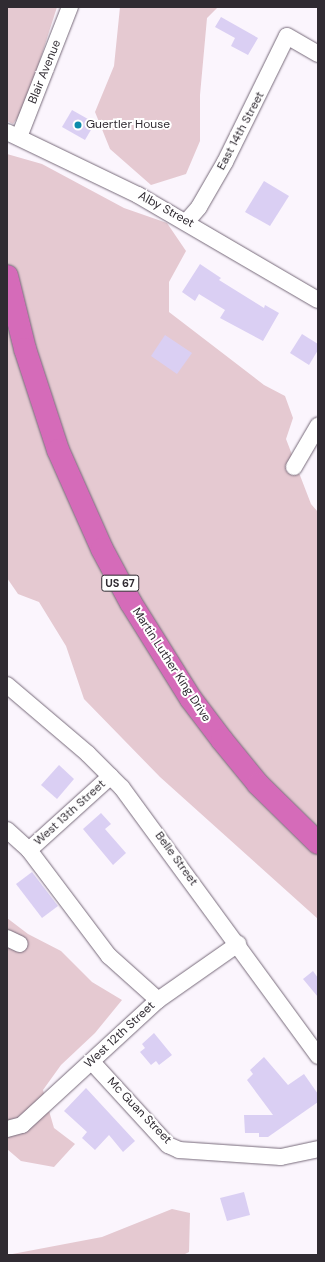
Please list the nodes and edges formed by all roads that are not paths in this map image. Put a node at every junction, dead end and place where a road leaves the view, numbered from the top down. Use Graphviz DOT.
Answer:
graph roads {
  1 [pos="70,7"];
  2 [pos="318,54"];
  3 [pos="13,134"];
  4 [pos="187,221"];
  5 [pos="7,276"];
  6 [pos="318,300"];
  7 [pos="318,426"];
  8 [pos="294,467"];
  9 [pos="7,685"];
  10 [pos="111,776"];
  11 [pos="7,830"];
  12 [pos="318,844"];
  13 [pos="29,850"];
  14 [pos="238,944"];
  15 [pos="158,1000"];
  16 [pos="318,1056"];
  17 [pos="92,1062"];
  18 [pos="7,1129"];
  19 [pos="318,1149"];
  1 -- 3 [label="street, Blair Avenue"];
  2 -- 4 [label="street, East 14th Street"];
  3 -- 4 [label="street, Alby Street"];
  4 -- 6 [label="street, Alby Street"];
  5 -- 12 [label="highway, Martin Luther King Drive / US 67"];
  7 -- 8 [label="street"];
  9 -- 10 [label="street, Belle Street"];
  10 -- 13 [label="street, West 13th Street"];
  10 -- 14 [label="street, Belle Street"];
  11 -- 13 [label="street"];
  13 -- 15 [label="street"];
  14 -- 15 [label="street, West 12th Street"];
  14 -- 16 [label="street, Belle Street"];
  15 -- 17 [label="street, West 12th Street"];
  17 -- 18 [label="street, West 12th Street"];
  17 -- 19 [label="street, Mc Guan Street"];
}
